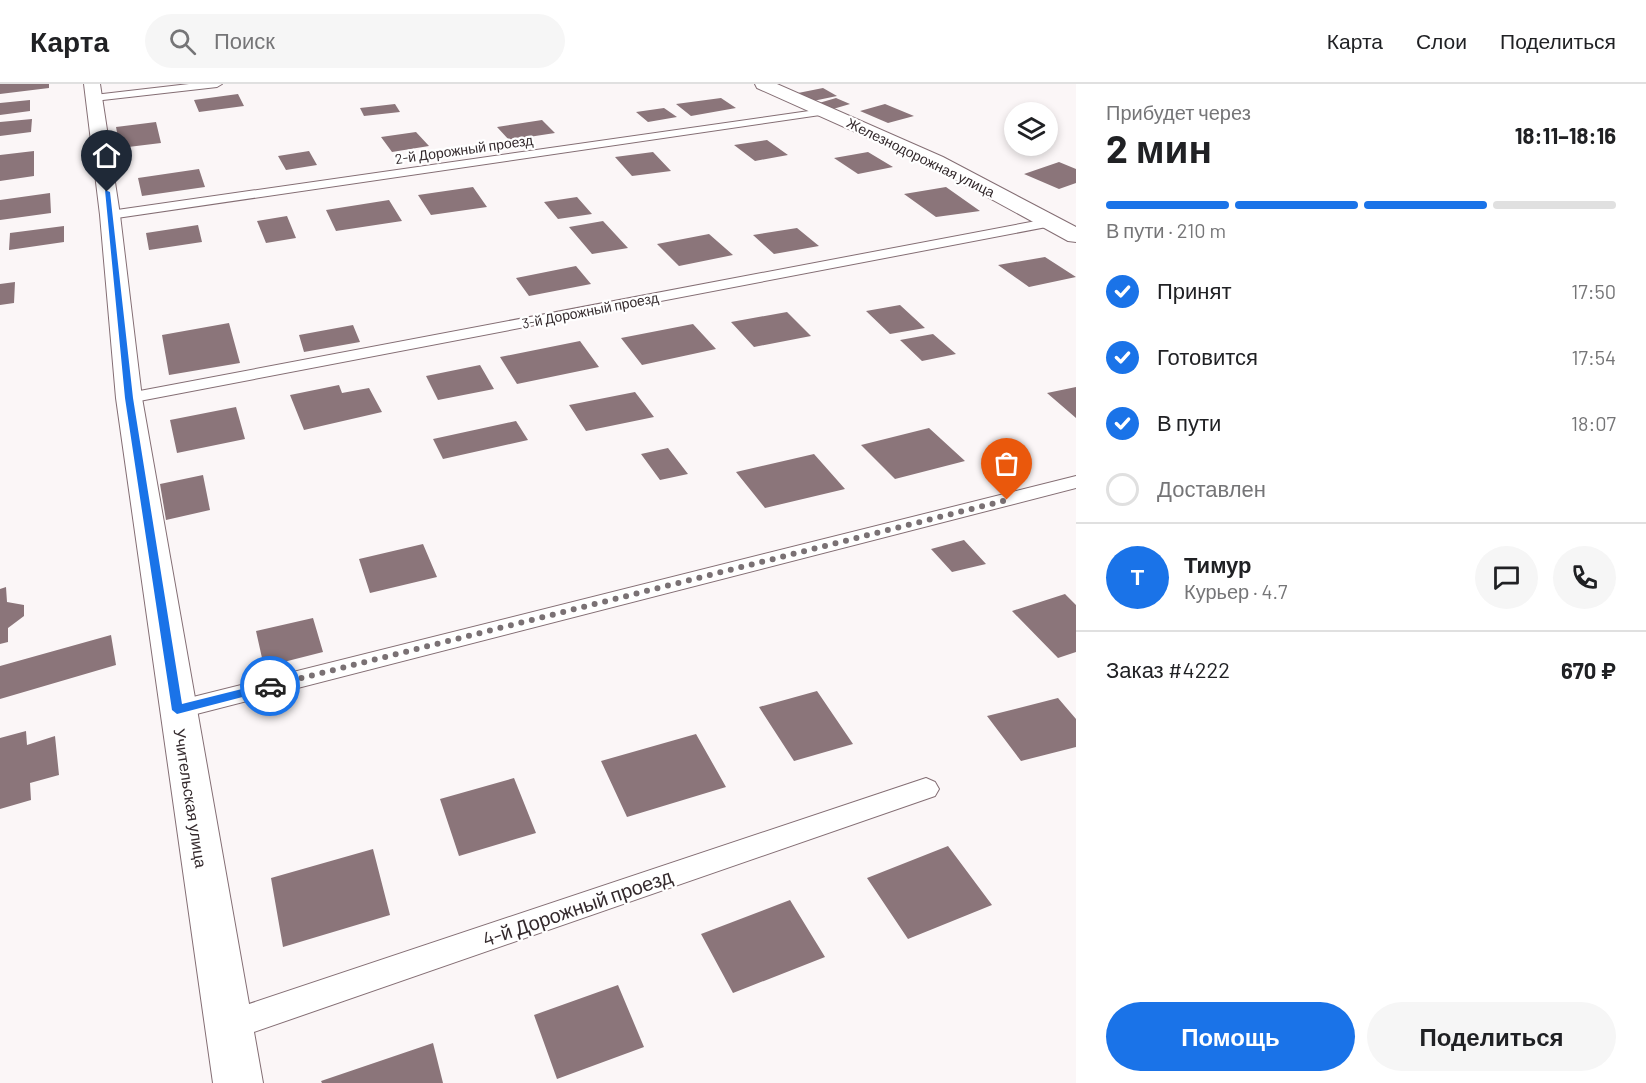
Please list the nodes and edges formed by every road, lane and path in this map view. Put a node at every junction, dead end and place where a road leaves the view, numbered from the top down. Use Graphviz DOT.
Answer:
graph roads {
  1 [pos="217,84"];
  2 [pos="763,84"];
  3 [pos="93,91"];
  4 [pos="823,112"];
  5 [pos="110,215"];
  6 [pos="1052,222"];
  7 [pos="1076,236"];
  8 [pos="129,398"];
  9 [pos="1076,482"];
  10 [pos="177,710"];
  11 [pos="926,789"];
  12 [pos="228,1026"];
  13 [pos="238,1083"];
  1 -- 3 [label="lane"];
  2 -- 4 [label="street, Железнодорожная улица"];
  3 -- 5 [label="street, Учительская улица"];
  4 -- 5 [label="lane, 2-й Дорожный проезд"];
  4 -- 6 [label="street, Железнодорожная улица"];
  5 -- 8 [label="street, Учительская улица"];
  6 -- 7 [label="street, Железнодорожная улица"];
  6 -- 8 [label="lane, 3-й Дорожный проезд"];
  8 -- 10 [label="street, Учительская улица"];
  9 -- 10 [label="lane"];
  10 -- 12 [label="street, Учительская улица"];
  11 -- 12 [label="lane, 4-й Дорожный проезд"];
  12 -- 13 [label="street, Учительская улица"];
}
